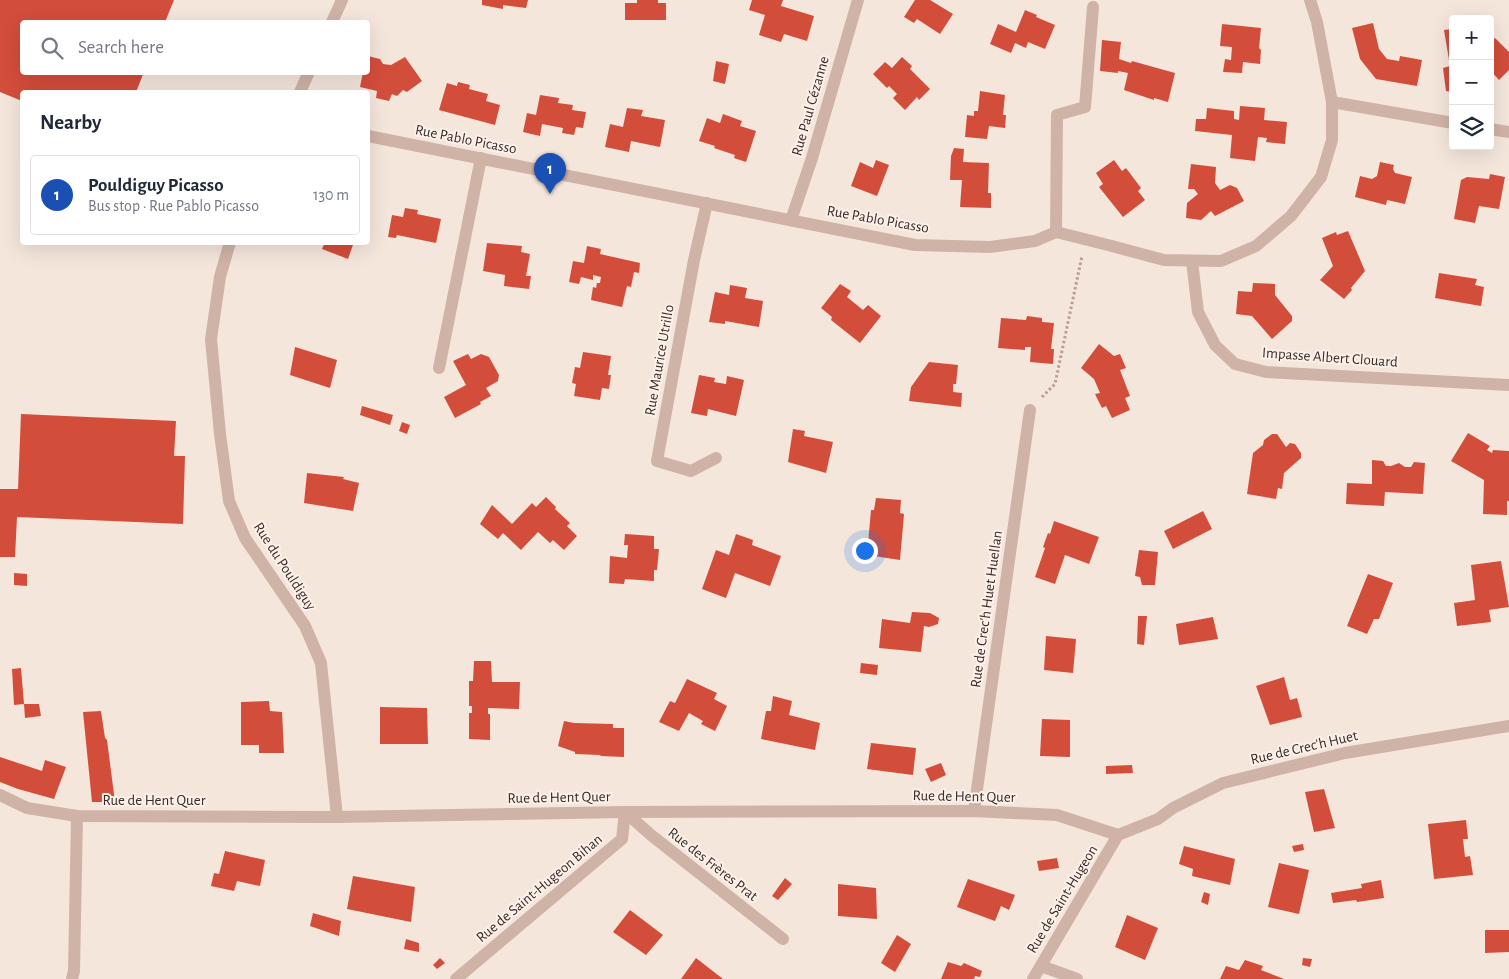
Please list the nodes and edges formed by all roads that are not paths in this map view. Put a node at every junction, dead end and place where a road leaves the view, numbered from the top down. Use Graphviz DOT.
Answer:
graph roads {
  1 [pos="342,0"];
  2 [pos="858,0"];
  3 [pos="1310,0"];
  4 [pos="1093,7"];
  5 [pos="333,20"];
  6 [pos="308,75"];
  7 [pos="301,90"];
  8 [pos="1332,102"];
  9 [pos="1449,122"];
  10 [pos="1494,130"];
  11 [pos="1509,132"];
  12 [pos="370,136"];
  13 [pos="481,158"];
  14 [pos="706,203"];
  15 [pos="792,220"];
  16 [pos="1056,232"];
  17 [pos="229,245"];
  18 [pos="1192,261"];
  19 [pos="439,368"];
  20 [pos="1509,384"];
  21 [pos="1030,410"];
  22 [pos="716,458"];
  23 [pos="1509,726"];
  24 [pos="0,795"];
  25 [pos="974,811"];
  26 [pos="625,812"];
  27 [pos="77,816"];
  28 [pos="337,817"];
  29 [pos="1118,836"];
  30 [pos="783,939"];
  31 [pos="1042,966"];
  32 [pos="72,979"];
  33 [pos="456,979"];
  34 [pos="1033,979"];
  35 [pos="1077,979"];
  1 -- 5 [label="street"];
  2 -- 15 [label="street, Rue Paul Cézanne"];
  3 -- 8 [label="street"];
  4 -- 16 [label="street"];
  6 -- 7 [label="street"];
  8 -- 9 [label="street"];
  8 -- 18 [label="street"];
  10 -- 11 [label="street"];
  12 -- 13 [label="street, Rue Pablo Picasso"];
  13 -- 14 [label="street, Rue Pablo Picasso"];
  13 -- 19 [label="street"];
  14 -- 15 [label="street, Rue Pablo Picasso"];
  14 -- 22 [label="street, Rue Maurice Utrillo"];
  15 -- 16 [label="street, Rue Pablo Picasso"];
  16 -- 18 [label="street"];
  17 -- 28 [label="street, Rue du Pouldiguy"];
  18 -- 20 [label="street, Impasse Albert Clouard"];
  21 -- 25 [label="street, Rue de Crec'h Huet Huellan"];
  23 -- 29 [label="street, Rue de Crec'h Huet"];
  24 -- 27 [label="street, Rue de Hent Quer"];
  25 -- 26 [label="street, Rue de Hent Quer"];
  25 -- 29 [label="street, Rue de Hent Quer"];
  26 -- 28 [label="street, Rue de Hent Quer"];
  26 -- 30 [label="street, Rue des Frères Prat"];
  26 -- 33 [label="street, Rue de Saint-Hugeon Bihan"];
  27 -- 28 [label="street, Rue de Hent Quer"];
  27 -- 32 [label="street"];
  29 -- 31 [label="street, Rue de Saint-Hugeon"];
  31 -- 34 [label="street, Rue de Saint-Hugeon"];
  31 -- 35 [label="street"];
}
